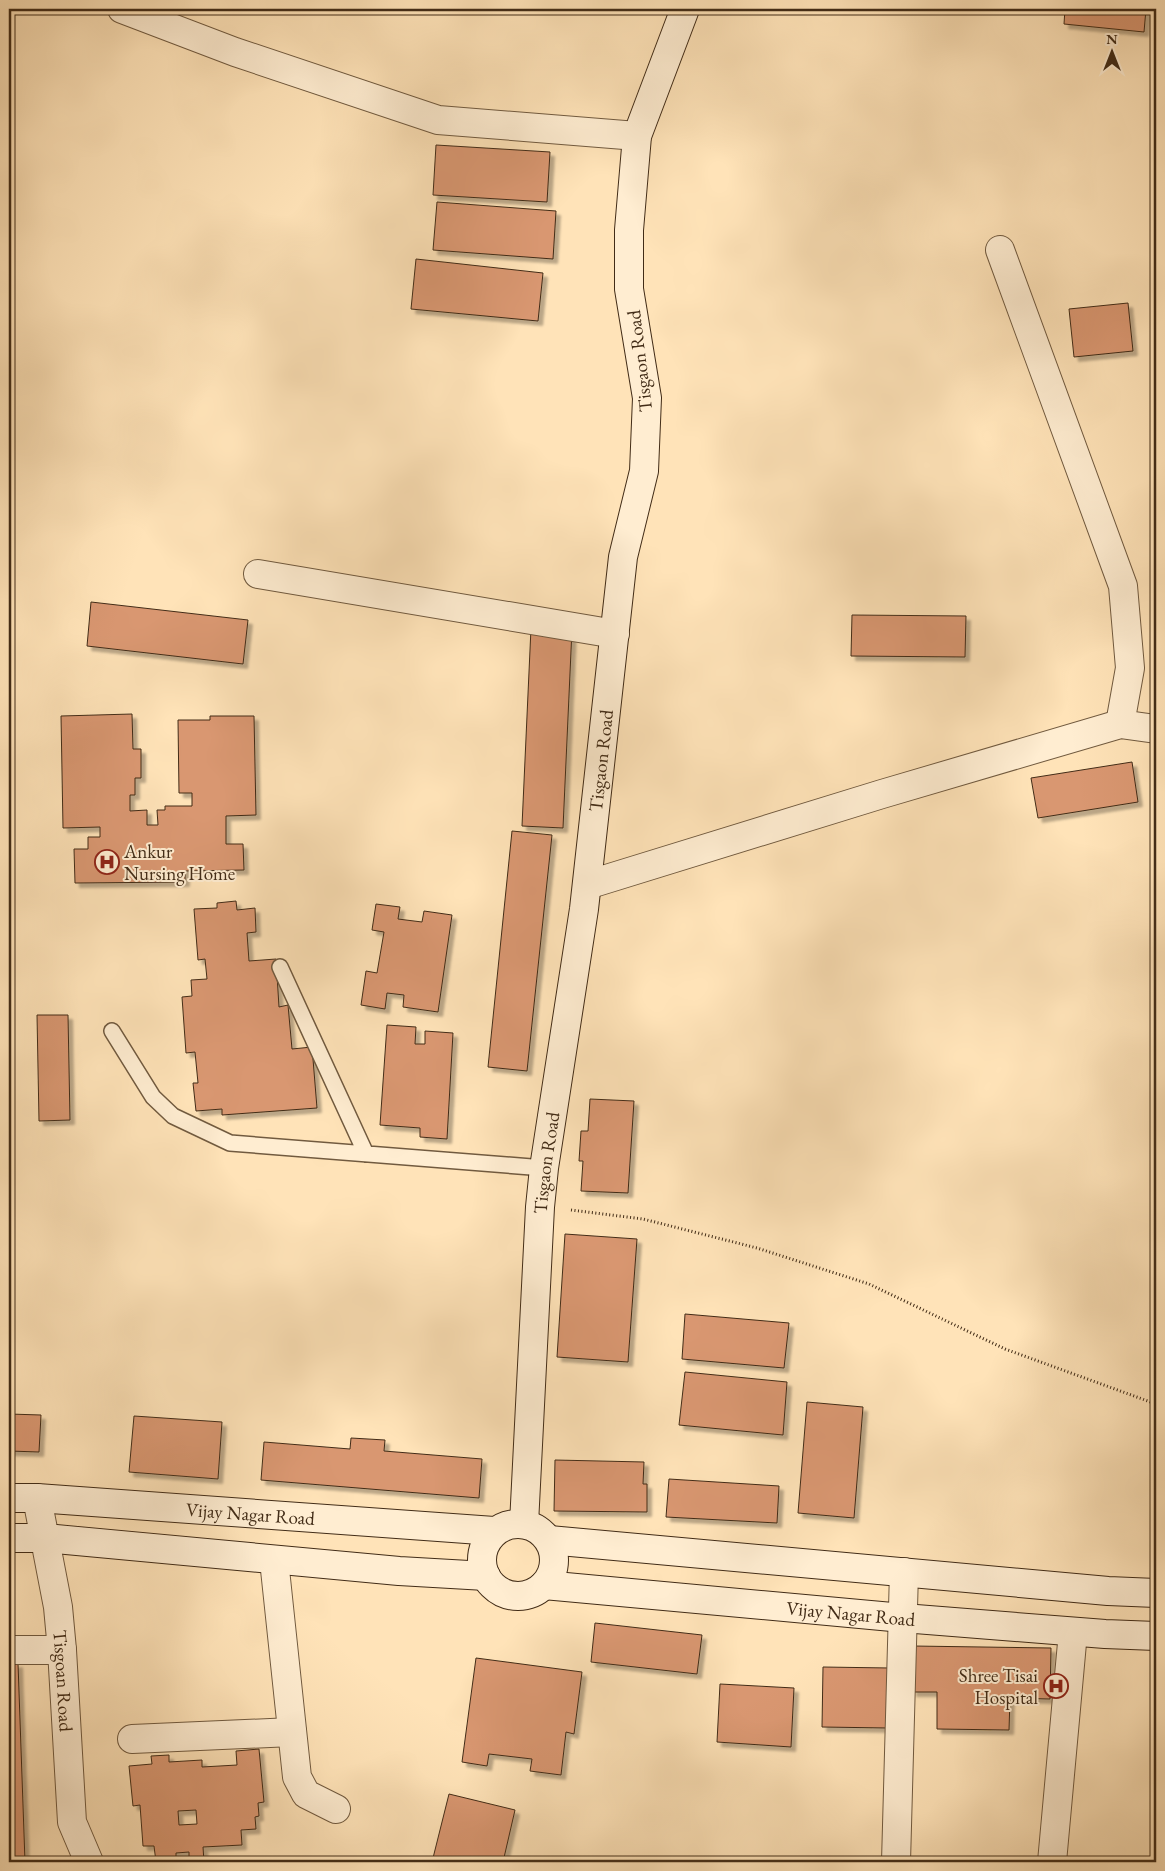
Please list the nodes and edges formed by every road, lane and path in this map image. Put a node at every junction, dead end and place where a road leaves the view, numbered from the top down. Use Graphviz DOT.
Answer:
graph roads {
  1 [pos="122,9"];
  2 [pos="685,9"];
  3 [pos="637,136"];
  4 [pos="1000,250"];
  5 [pos="258,574"];
  6 [pos="615,634"];
  7 [pos="1120,724"];
  8 [pos="1156,729"];
  9 [pos="587,885"];
  10 [pos="280,966"];
  11 [pos="112,1030"];
  12 [pos="366,1154"];
  13 [pos="544,1168"];
  14 [pos="540,1207"];
  15 [pos="1156,1404"];
  16 [pos="9,1498"];
  17 [pos="37,1498"];
  18 [pos="524,1524"];
  19 [pos="494,1531"];
  20 [pos="9,1538"];
  21 [pos="45,1538"];
  22 [pos="549,1540"];
  23 [pos="274,1560"];
  24 [pos="904,1572"];
  25 [pos="486,1576"];
  26 [pos="544,1585"];
  27 [pos="1108,1591"];
  28 [pos="1156,1593"];
  29 [pos="903,1618"];
  30 [pos="1073,1632"];
  31 [pos="1105,1634"];
  32 [pos="1156,1636"];
  33 [pos="9,1650"];
  34 [pos="62,1650"];
  35 [pos="292,1732"];
  36 [pos="132,1739"];
  37 [pos="336,1809"];
  38 [pos="89,1862"];
  39 [pos="896,1862"];
  40 [pos="1052,1862"];
  1 -- 3 [label="street"];
  2 -- 3 [label="street, Tisgaon Road"];
  3 -- 6 [label="street, Tisgaon Road"];
  4 -- 7 [label="street"];
  5 -- 6 [label="street"];
  6 -- 9 [label="street, Tisgaon Road"];
  7 -- 8 [label="street"];
  7 -- 9 [label="street"];
  9 -- 13 [label="street, Tisgaon Road"];
  10 -- 12 [label="lane"];
  11 -- 12 [label="lane"];
  12 -- 13 [label="lane"];
  13 -- 14 [label="street, Tisgaon Road"];
  14 -- 15 [label="path"];
  14 -- 18 [label="street, Tisgaon Road"];
  16 -- 17 [label="street, Vijay Nagar Road"];
  17 -- 19 [label="street, Vijay Nagar Road"];
  17 -- 21 [label="street, Tisgoan Road"];
  18 -- 19 [label="street"];
  18 -- 22 [label="street"];
  19 -- 25 [label="street"];
  20 -- 21 [label="street"];
  21 -- 23 [label="street"];
  21 -- 34 [label="street, Tisgoan Road"];
  22 -- 24 [label="street"];
  22 -- 26 [label="street"];
  23 -- 25 [label="street"];
  23 -- 35 [label="street"];
  24 -- 27 [label="street"];
  24 -- 29 [label="street"];
  25 -- 26 [label="street"];
  26 -- 29 [label="street, Vijay Nagar Road"];
  27 -- 28 [label="street"];
  27 -- 31 [label="street"];
  29 -- 30 [label="street, Vijay Nagar Road"];
  29 -- 39 [label="street"];
  30 -- 31 [label="street, Vijay Nagar Road"];
  30 -- 40 [label="street"];
  31 -- 32 [label="street, Vijay Nagar Road"];
  33 -- 34 [label="street"];
  34 -- 38 [label="street, Tisgoan Road"];
  35 -- 36 [label="street"];
  35 -- 37 [label="street"];
}
